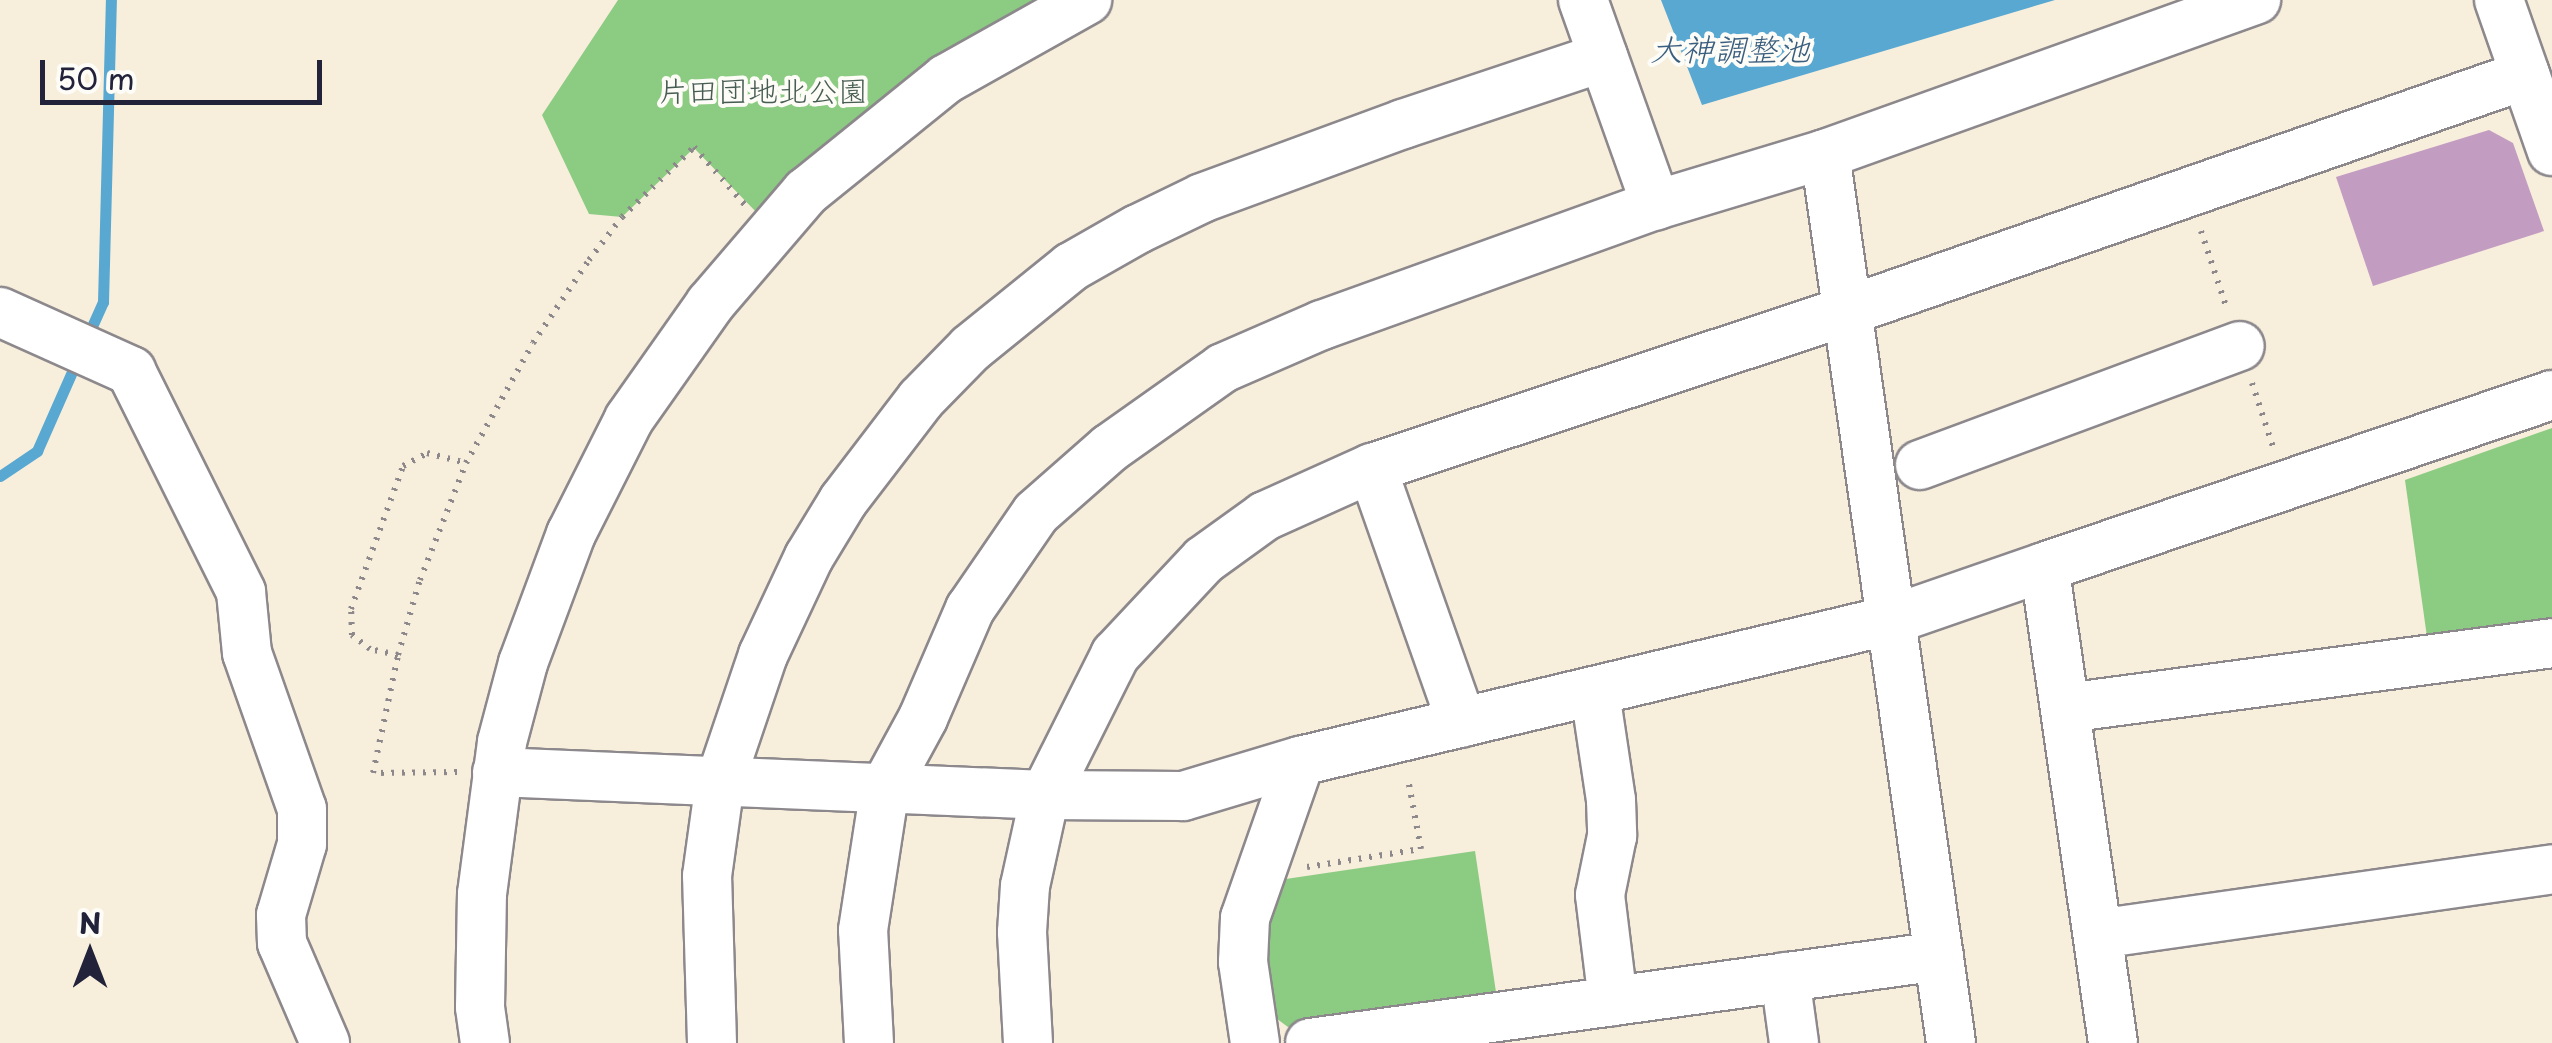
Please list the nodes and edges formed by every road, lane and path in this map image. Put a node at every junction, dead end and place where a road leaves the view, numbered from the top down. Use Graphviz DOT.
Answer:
graph roads {
  1 [pos="1087,0"];
  2 [pos="1583,0"];
  3 [pos="2256,0"];
  4 [pos="2499,0"];
  5 [pos="1602,58"];
  6 [pos="2525,75"];
  7 [pos="2552,151"];
  8 [pos="1825,154"];
  9 [pos="1656,205"];
  10 [pos="769,232"];
  11 [pos="1848,311"];
  12 [pos="0,312"];
  13 [pos="2240,346"];
  14 [pos="2552,394"];
  15 [pos="466,463"];
  16 [pos="1920,465"];
  17 [pos="1372,468"];
  18 [pos="2044,567"];
  19 [pos="1891,620"];
  20 [pos="2552,643"];
  21 [pos="398,655"];
  22 [pos="1595,694"];
  23 [pos="2066,708"];
  24 [pos="1462,724"];
  25 [pos="1400,738"];
  26 [pos="1300,762"];
  27 [pos="497,772"];
  28 [pos="720,782"];
  29 [pos="885,788"];
  30 [pos="1045,794"];
  31 [pos="2552,869"];
  32 [pos="1259,874"];
  33 [pos="2098,934"];
  34 [pos="1939,956"];
  35 [pos="1785,978"];
  36 [pos="1613,1001"];
  37 [pos="326,1043"];
  38 [pos="485,1043"];
  39 [pos="712,1043"];
  40 [pos="869,1043"];
  41 [pos="1028,1043"];
  42 [pos="1255,1043"];
  43 [pos="1310,1043"];
  44 [pos="1794,1043"];
  45 [pos="1952,1043"];
  46 [pos="2113,1043"];
  1 -- 10 [label="street"];
  2 -- 5 [label="street"];
  3 -- 8 [label="street"];
  4 -- 6 [label="street"];
  5 -- 9 [label="street"];
  5 -- 28 [label="street"];
  6 -- 7 [label="street"];
  6 -- 11 [label="street"];
  8 -- 9 [label="street"];
  8 -- 11 [label="street"];
  9 -- 29 [label="street"];
  10 -- 15 [label="path"];
  10 -- 27 [label="street"];
  11 -- 17 [label="street"];
  11 -- 19 [label="street"];
  12 -- 37 [label="street"];
  13 -- 16 [label="street"];
  14 -- 18 [label="street"];
  15 -- 21 [label="path"];
  15 -- 21 [label="path"];
  17 -- 24 [label="street"];
  17 -- 30 [label="street"];
  18 -- 19 [label="street"];
  18 -- 23 [label="street"];
  19 -- 22 [label="street"];
  19 -- 34 [label="street"];
  20 -- 23 [label="street"];
  21 -- 27 [label="path"];
  22 -- 24 [label="street"];
  22 -- 36 [label="street"];
  23 -- 33 [label="street"];
  24 -- 25 [label="street"];
  25 -- 26 [label="street"];
  25 -- 32 [label="path"];
  26 -- 30 [label="street"];
  26 -- 32 [label="street"];
  27 -- 28 [label="street"];
  27 -- 38 [label="street"];
  28 -- 29 [label="street"];
  28 -- 39 [label="street"];
  29 -- 30 [label="street"];
  29 -- 40 [label="street"];
  30 -- 41 [label="street"];
  31 -- 33 [label="street"];
  32 -- 42 [label="street"];
  33 -- 46 [label="street"];
  34 -- 35 [label="street"];
  34 -- 45 [label="street"];
  35 -- 36 [label="street"];
  35 -- 44 [label="street"];
  36 -- 43 [label="street"];
}
